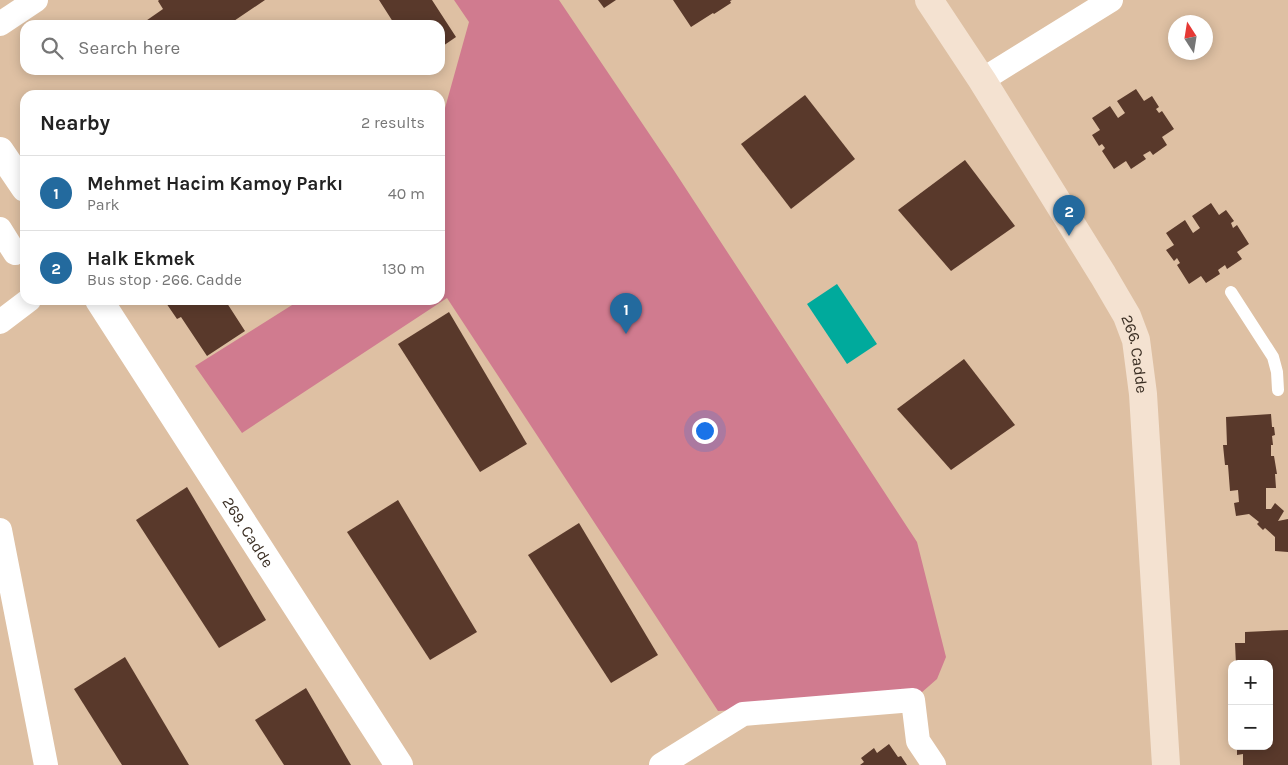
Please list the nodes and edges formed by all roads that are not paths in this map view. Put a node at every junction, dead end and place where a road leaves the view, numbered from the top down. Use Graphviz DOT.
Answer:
graph roads {
  1 [pos="36,0"];
  2 [pos="929,0"];
  3 [pos="1111,0"];
  4 [pos="0,24"];
  5 [pos="982,80"];
  6 [pos="0,151"];
  7 [pos="20,181"];
  8 [pos="0,230"];
  9 [pos="15,253"];
  10 [pos="1231,292"];
  11 [pos="22,305"];
  12 [pos="102,305"];
  13 [pos="0,322"];
  14 [pos="1278,390"];
  15 [pos="0,530"];
  16 [pos="6,590"];
  17 [pos="46,765"];
  18 [pos="399,765"];
  19 [pos="661,765"];
  20 [pos="934,765"];
  21 [pos="1166,765"];
  1 -- 4 [label="street"];
  2 -- 5 [label="main road, 266. Cadde"];
  3 -- 5 [label="street"];
  5 -- 21 [label="main road, 266. Cadde"];
  6 -- 7 [label="street"];
  8 -- 9 [label="street"];
  10 -- 14 [label="lane"];
  11 -- 13 [label="street"];
  12 -- 18 [label="street, 269. Cadde"];
  15 -- 16 [label="street"];
  16 -- 17 [label="street"];
  19 -- 20 [label="street"];
}
